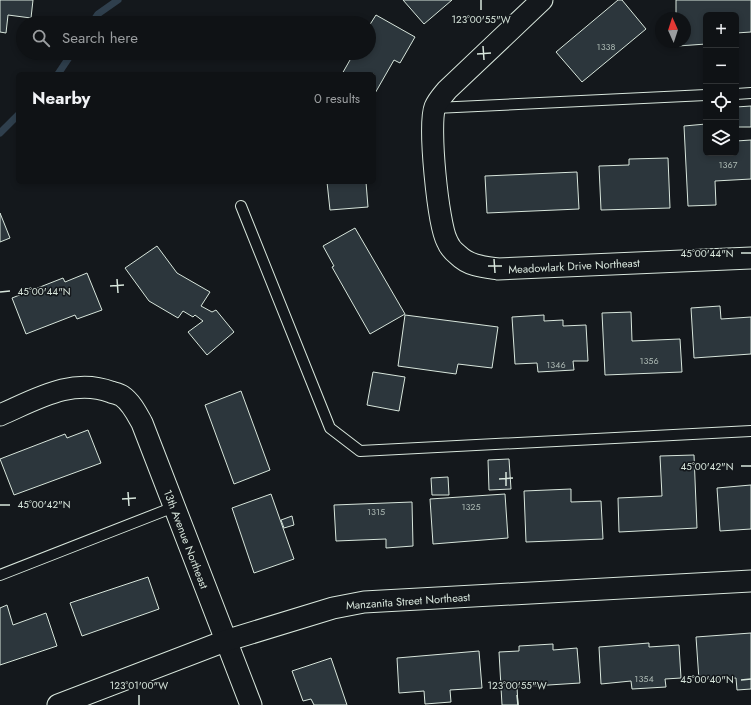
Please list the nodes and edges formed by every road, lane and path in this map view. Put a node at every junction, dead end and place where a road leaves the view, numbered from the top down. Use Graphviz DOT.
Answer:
graph roads {
  1 [pos="542,0"];
  2 [pos="751,93"];
  3 [pos="739,94"];
  4 [pos="703,95"];
  5 [pos="435,108"];
  6 [pos="241,206"];
  7 [pos="751,258"];
  8 [pos="0,415"];
  9 [pos="751,431"];
  10 [pos="174,507"];
  11 [pos="0,575"];
  12 [pos="751,581"];
  13 [pos="225,641"];
  14 [pos="58,705"];
  15 [pos="251,705"];
  1 -- 5 [label="street"];
  2 -- 3 [label="lane"];
  4 -- 5 [label="lane"];
  5 -- 7 [label="street, Meadowlark Drive Northeast"];
  6 -- 9 [label="lane"];
  8 -- 10 [label="street, 13th Avenue Northeast"];
  10 -- 11 [label="lane"];
  10 -- 13 [label="street, 13th Avenue Northeast"];
  12 -- 13 [label="street, Manzanita Street Northeast"];
  13 -- 14 [label="street, Manzanita Street Northeast"];
  13 -- 15 [label="street, 13th Avenue Northeast"];
}
